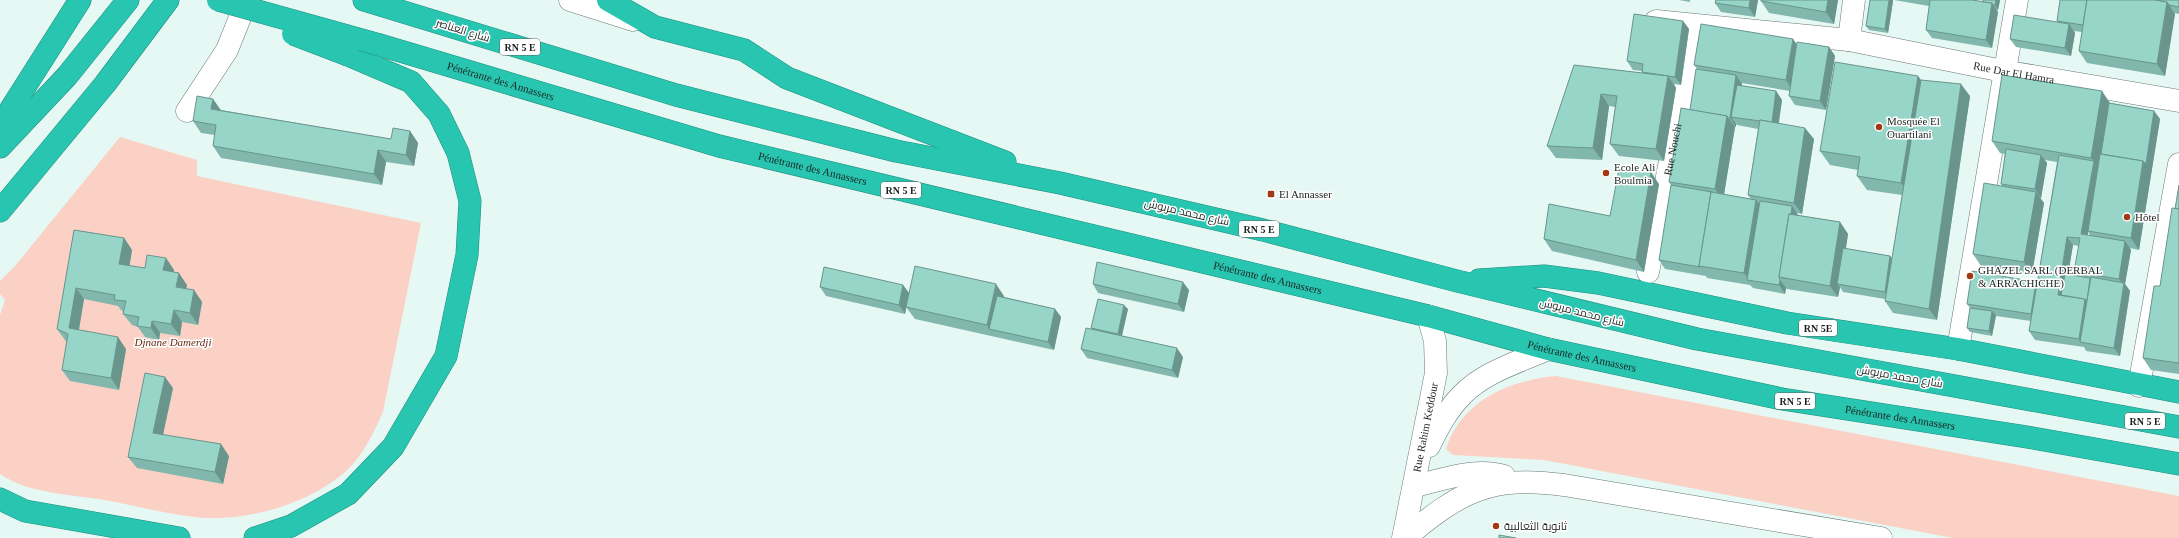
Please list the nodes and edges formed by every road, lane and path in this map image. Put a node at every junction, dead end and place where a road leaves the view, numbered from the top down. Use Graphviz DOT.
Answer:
graph roads {
  1 [pos="80,0"];
  2 [pos="85,0"];
  3 [pos="128,0"];
  4 [pos="168,0"];
  5 [pos="206,0"];
  6 [pos="218,0"];
  7 [pos="247,0"];
  8 [pos="364,0"];
  9 [pos="570,0"];
  10 [pos="608,0"];
  11 [pos="1854,0"];
  12 [pos="2017,0"];
  13 [pos="1639,19"];
  14 [pos="1698,26"];
  15 [pos="655,27"];
  16 [pos="1849,40"];
  17 [pos="46,54"];
  18 [pos="2003,71"];
  19 [pos="2179,101"];
  20 [pos="187,111"];
  21 [pos="0,126"];
  22 [pos="0,147"];
  23 [pos="2179,164"];
  24 [pos="1060,183"];
  25 [pos="0,210"];
  26 [pos="1648,272"];
  27 [pos="1457,281"];
  28 [pos="1428,316"];
  29 [pos="1548,349"];
  30 [pos="1958,349"];
  31 [pos="2139,386"];
  32 [pos="2179,392"];
  33 [pos="2179,427"];
  34 [pos="2173,463"];
  35 [pos="1416,476"];
  36 [pos="1516,481"];
  37 [pos="0,498"];
  38 [pos="179,538"];
  39 [pos="255,538"];
  40 [pos="1404,538"];
  41 [pos="1880,538"];
  1 -- 17 [label="highway"];
  2 -- 17 [label="highway"];
  3 -- 22 [label="highway"];
  4 -- 25 [label="highway"];
  5 -- 39 [label="highway, bridge"];
  6 -- 28 [label="highway, Pénétrante des Annassers / RN 5 E, bridge"];
  7 -- 20 [label="street"];
  8 -- 24 [label="highway, شارع العناصر / RN 5 E"];
  9 -- 15 [label="street"];
  10 -- 15 [label="highway"];
  11 -- 16 [label="street"];
  12 -- 18 [label="street"];
  13 -- 14 [label="street, Rue Dar El Hamra"];
  14 -- 16 [label="street, Rue Dar El Hamra"];
  14 -- 26 [label="street, Rue Nouchi"];
  15 -- 24 [label="highway"];
  16 -- 18 [label="street, Rue Dar El Hamra"];
  17 -- 21 [label="highway"];
  18 -- 19 [label="street, Rue Dar El Hamra"];
  18 -- 30 [label="street"];
  23 -- 31 [label="street"];
  24 -- 27 [label="highway, شارع محمد مربوش / RN 5 E"];
  27 -- 30 [label="highway, RN 5E"];
  27 -- 33 [label="highway, شارع محمد مربوش / RN 5 E"];
  28 -- 29 [label="highway, Pénétrante des Annassers / RN 5 E"];
  28 -- 35 [label="street, Rue Rahim Keddour"];
  29 -- 34 [label="highway, Pénétrante des Annassers / RN 5 E"];
  29 -- 35 [label="street"];
  30 -- 31 [label="highway, RN 5E"];
  31 -- 32 [label="highway, RN 5E"];
  35 -- 36 [label="street"];
  35 -- 40 [label="street, Rue Rahim Keddour"];
  36 -- 40 [label="street"];
  36 -- 41 [label="street"];
  37 -- 38 [label="highway"];
}
